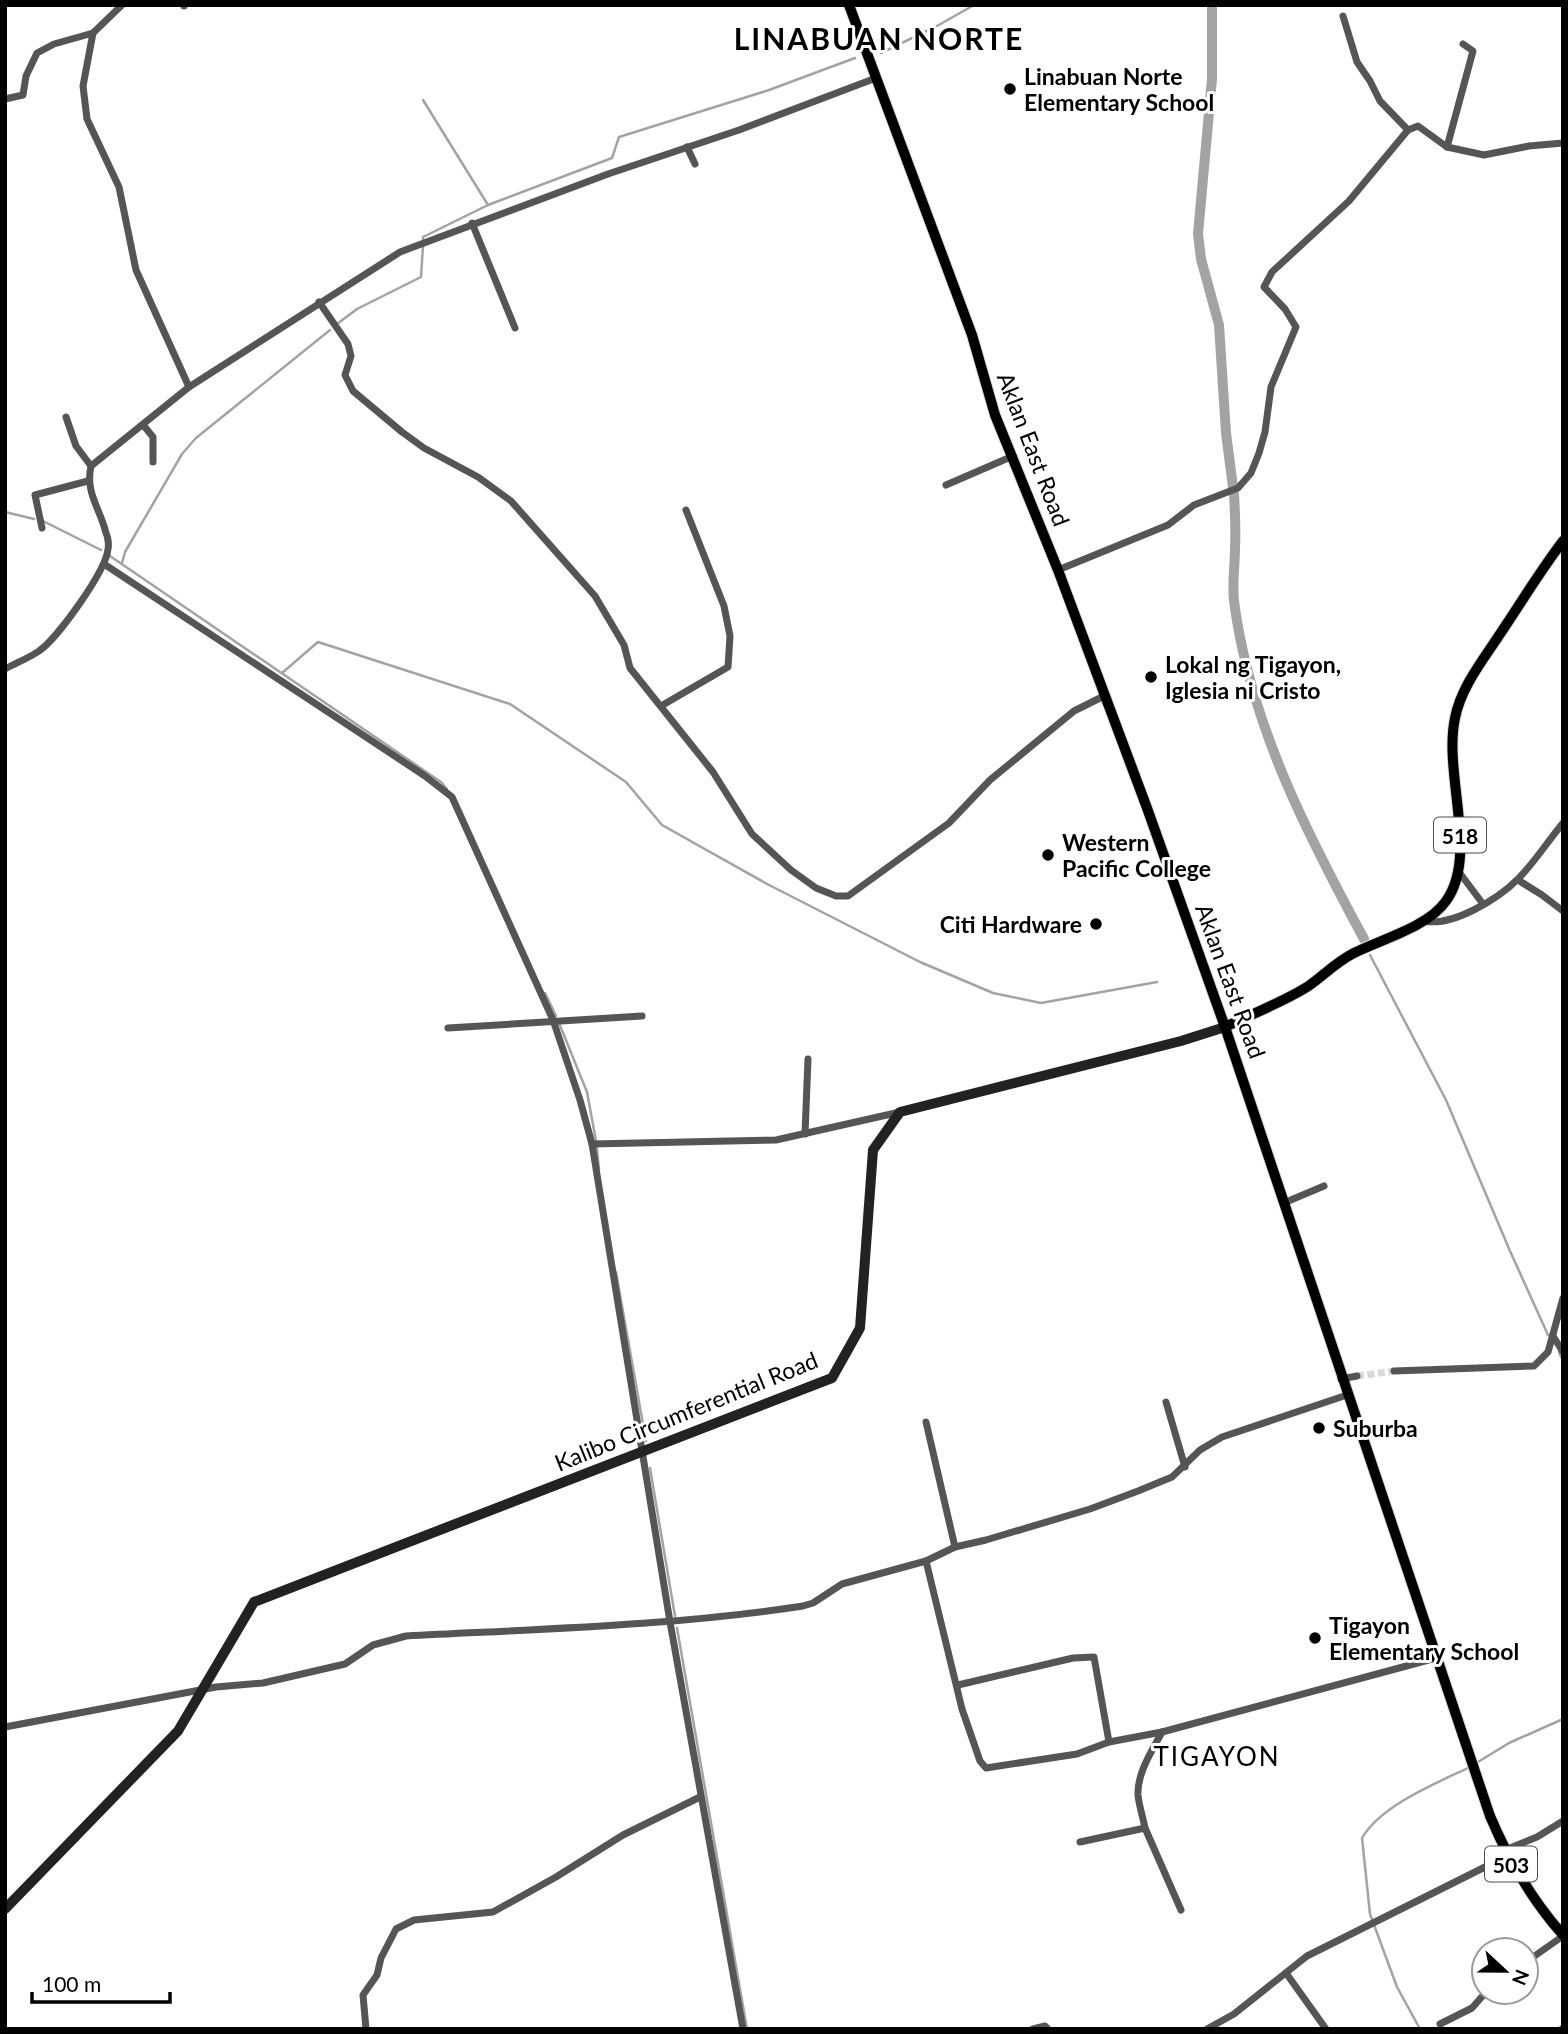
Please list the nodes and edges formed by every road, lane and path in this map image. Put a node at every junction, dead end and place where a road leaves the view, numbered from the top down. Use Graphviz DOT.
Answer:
graph roads {
  1 [pos="122,5"];
  2 [pos="849,5"];
  3 [pos="1343,16"];
  4 [pos="93,33"];
  5 [pos="1463,44"];
  6 [pos="876,78"];
  7 [pos="5,99"];
  8 [pos="1408,130"];
  9 [pos="1563,143"];
  10 [pos="687,147"];
  11 [pos="1447,147"];
  12 [pos="695,164"];
  13 [pos="472,223"];
  14 [pos="318,302"];
  15 [pos="515,328"];
  16 [pos="189,387"];
  17 [pos="66,416"];
  18 [pos="144,426"];
  19 [pos="1013,456"];
  20 [pos="153,462"];
  21 [pos="91,466"];
  22 [pos="88,481"];
  23 [pos="946,485"];
  24 [pos="686,510"];
  25 [pos="42,528"];
  26 [pos="1563,541"];
  27 [pos="104,564"];
  28 [pos="1058,570"];
  29 [pos="5,669"];
  30 [pos="1104,696"];
  31 [pos="661,706"];
  32 [pos="1563,823"];
  33 [pos="1459,872"];
  34 [pos="1518,880"];
  35 [pos="1483,904"];
  36 [pos="1563,911"];
  37 [pos="1424,921"];
  38 [pos="642,1016"];
  39 [pos="553,1020"];
  40 [pos="1225,1027"];
  41 [pos="448,1028"];
  42 [pos="808,1059"];
  43 [pos="900,1112"];
  44 [pos="805,1134"];
  45 [pos="592,1144"];
  46 [pos="1324,1186"];
  47 [pos="1286,1202"];
  48 [pos="1563,1298"];
  49 [pos="1553,1336"];
  50 [pos="1563,1352"];
  51 [pos="1394,1371"];
  52 [pos="1357,1376"];
  53 [pos="1342,1379"];
  54 [pos="1348,1395"];
  55 [pos="1166,1402"];
  56 [pos="926,1422"];
  57 [pos="643,1452"];
  58 [pos="1185,1466"];
  59 [pos="955,1547"];
  60 [pos="926,1561"];
  61 [pos="670,1622"];
  62 [pos="1436,1658"];
  63 [pos="958,1685"];
  64 [pos="203,1689"];
  65 [pos="5,1727"];
  66 [pos="1162,1732"];
  67 [pos="1109,1742"];
  68 [pos="700,1797"];
  69 [pos="1563,1821"];
  70 [pos="1145,1828"];
  71 [pos="1080,1842"];
  72 [pos="1506,1853"];
  73 [pos="5,1909"];
  74 [pos="1181,1910"];
  75 [pos="1563,1935"];
  76 [pos="1540,1952"];
  77 [pos="1286,1973"];
  78 [pos="1474,2006"];
  79 [pos="1440,2024"];
  80 [pos="366,2029"];
  81 [pos="743,2029"];
  82 [pos="1033,2029"];
  83 [pos="1048,2029"];
  84 [pos="1207,2029"];
  85 [pos="1326,2029"];
  1 -- 4 [label="street"];
  2 -- 6 [label="main road, Aklan East Road / 503"];
  3 -- 8 [label="street"];
  4 -- 7 [label="street"];
  4 -- 16 [label="street"];
  5 -- 11 [label="street"];
  6 -- 10 [label="street"];
  6 -- 19 [label="main road, Aklan East Road / 503"];
  8 -- 11 [label="street"];
  8 -- 28 [label="street"];
  9 -- 11 [label="street"];
  10 -- 12 [label="street"];
  10 -- 13 [label="street"];
  13 -- 14 [label="street"];
  13 -- 15 [label="street"];
  14 -- 16 [label="street"];
  14 -- 31 [label="street"];
  16 -- 18 [label="street"];
  17 -- 21 [label="street"];
  18 -- 20 [label="street"];
  18 -- 21 [label="street"];
  19 -- 23 [label="street"];
  19 -- 28 [label="main road, Aklan East Road / 503"];
  21 -- 22 [label="street"];
  22 -- 25 [label="street"];
  22 -- 27 [label="street"];
  24 -- 31 [label="street"];
  26 -- 33 [label="main road, 518"];
  27 -- 29 [label="street"];
  27 -- 39 [label="street"];
  28 -- 30 [label="main road, Aklan East Road / 503"];
  30 -- 31 [label="street"];
  30 -- 40 [label="main road, Aklan East Road / 503"];
  32 -- 34 [label="street"];
  33 -- 35 [label="street"];
  33 -- 37 [label="main road, 518"];
  34 -- 35 [label="street"];
  34 -- 36 [label="street"];
  35 -- 37 [label="street"];
  37 -- 40 [label="main road, 518"];
  38 -- 39 [label="street"];
  39 -- 41 [label="street"];
  39 -- 45 [label="street"];
  40 -- 43 [label="main road, 518"];
  40 -- 47 [label="main road, Aklan East Road / 503"];
  42 -- 44 [label="street"];
  43 -- 44 [label="street"];
  43 -- 57 [label="main road, Kalibo Circumferential Road"];
  44 -- 45 [label="street"];
  45 -- 57 [label="street"];
  46 -- 47 [label="street"];
  47 -- 53 [label="main road, Aklan East Road / 503"];
  48 -- 49 [label="street"];
  49 -- 50 [label="street"];
  49 -- 51 [label="street"];
  52 -- 53 [label="street"];
  53 -- 54 [label="main road, Aklan East Road / 503"];
  54 -- 58 [label="street"];
  54 -- 62 [label="main road, Aklan East Road / 503"];
  55 -- 58 [label="street"];
  56 -- 59 [label="street"];
  57 -- 61 [label="street"];
  57 -- 64 [label="main road, Kalibo Circumferential Road"];
  58 -- 59 [label="street"];
  59 -- 60 [label="street"];
  60 -- 61 [label="street"];
  60 -- 63 [label="street"];
  61 -- 64 [label="street"];
  61 -- 68 [label="street"];
  62 -- 66 [label="street"];
  62 -- 72 [label="main road, Aklan East Road / 503"];
  63 -- 67 [label="street"];
  63 -- 67 [label="street"];
  64 -- 65 [label="street"];
  64 -- 73 [label="main road, Kalibo Circumferential Road"];
  66 -- 67 [label="street"];
  66 -- 70 [label="street"];
  68 -- 80 [label="street"];
  68 -- 81 [label="street"];
  69 -- 72 [label="street"];
  70 -- 71 [label="street"];
  70 -- 74 [label="street"];
  72 -- 75 [label="main road, 503"];
  72 -- 77 [label="street"];
  75 -- 76 [label="street"];
  77 -- 84 [label="street"];
  77 -- 85 [label="street"];
  78 -- 79 [label="street"];
  82 -- 83 [label="street"];
}
